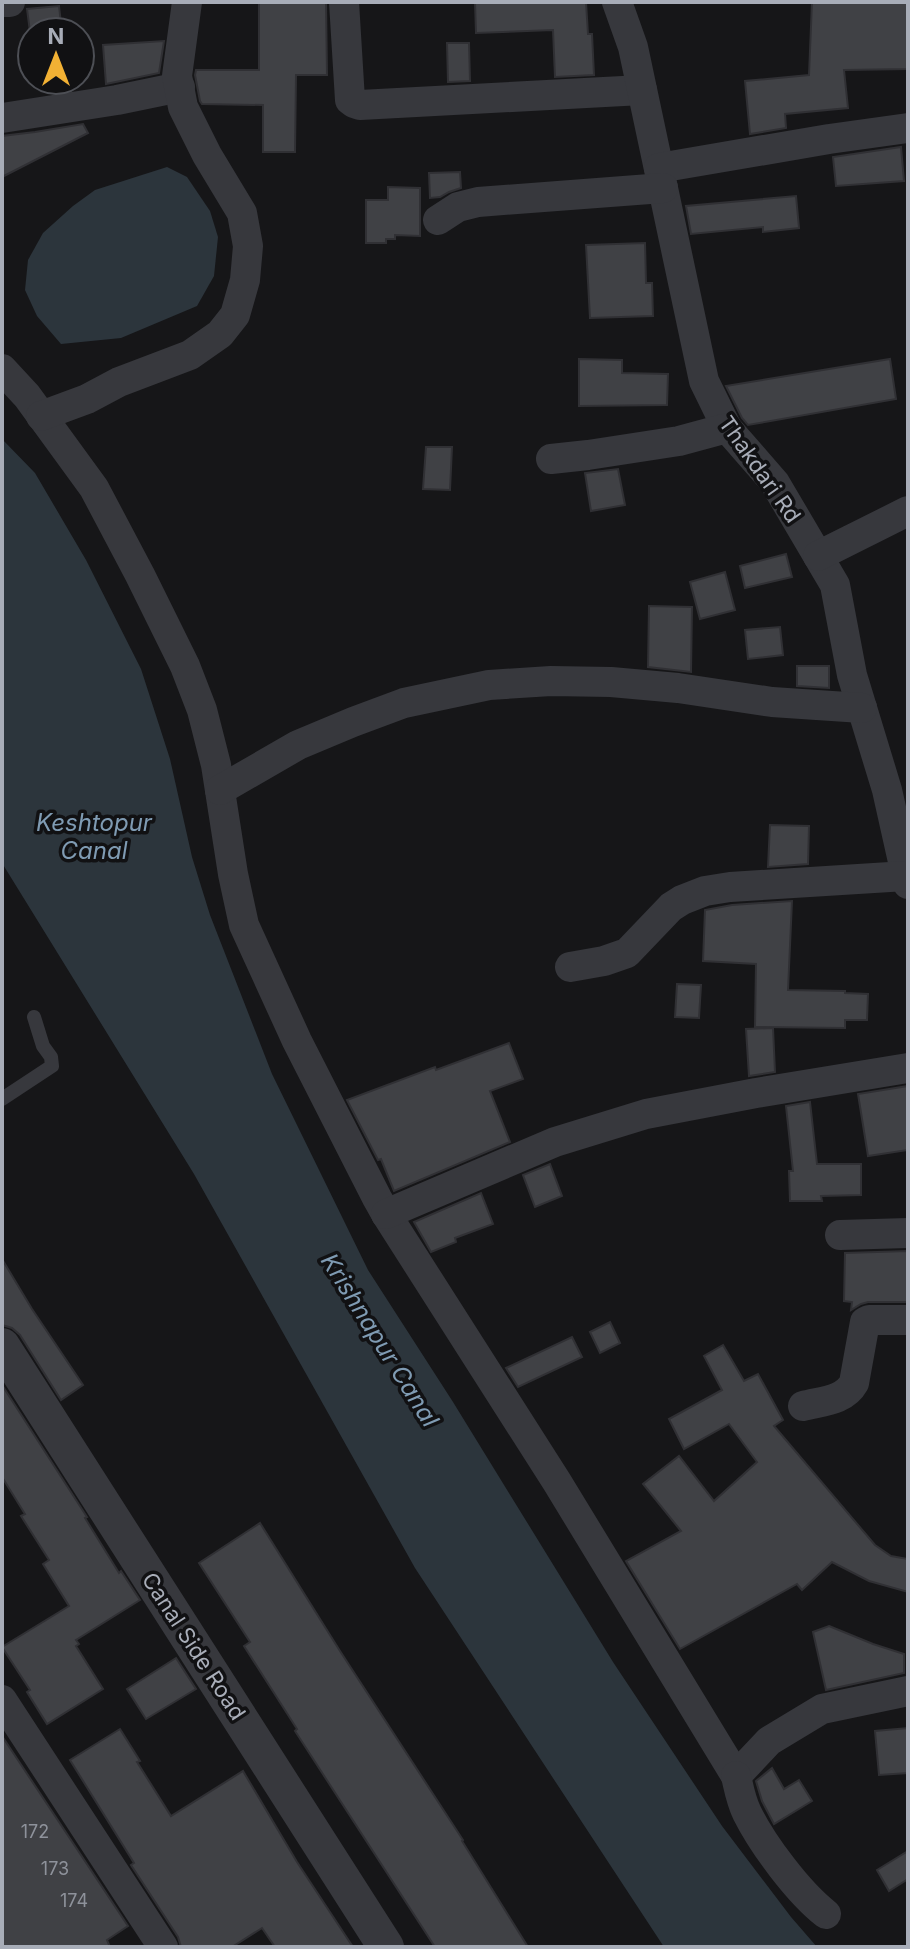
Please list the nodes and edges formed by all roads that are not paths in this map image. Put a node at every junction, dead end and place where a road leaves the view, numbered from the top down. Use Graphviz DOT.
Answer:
graph roads {
  1 [pos="2,2"];
  2 [pos="10,2"];
  3 [pos="187,2"];
  4 [pos="344,2"];
  5 [pos="617,2"];
  6 [pos="180,87"];
  7 [pos="642,90"];
  8 [pos="2,118"];
  9 [pos="908,128"];
  10 [pos="661,178"];
  11 [pos="438,220"];
  12 [pos="2,369"];
  13 [pos="41,416"];
  14 [pos="727,428"];
  15 [pos="551,459"];
  16 [pos="908,511"];
  17 [pos="818,556"];
  18 [pos="862,708"];
  19 [pos="220,790"];
  20 [pos="907,880"];
  21 [pos="228,909"];
  22 [pos="259,960"];
  23 [pos="570,967"];
  24 [pos="34,1017"];
  25 [pos="908,1068"];
  26 [pos="2,1099"];
  27 [pos="386,1214"];
  28 [pos="908,1233"];
  29 [pos="840,1235"];
  30 [pos="908,1320"];
  31 [pos="2,1346"];
  32 [pos="803,1406"];
  33 [pos="908,1691"];
  34 [pos="2,1700"];
  35 [pos="736,1776"];
  36 [pos="826,1914"];
  37 [pos="155,1944"];
  38 [pos="386,1947"];
  1 -- 2 [label="street"];
  3 -- 6 [label="street"];
  4 -- 7 [label="street"];
  5 -- 7 [label="street, Thakdari Rd"];
  6 -- 8 [label="street"];
  6 -- 13 [label="street"];
  7 -- 10 [label="street, Thakdari Rd"];
  9 -- 10 [label="street"];
  10 -- 11 [label="street"];
  10 -- 14 [label="street, Thakdari Rd"];
  12 -- 13 [label="street"];
  13 -- 19 [label="street"];
  14 -- 15 [label="street"];
  14 -- 17 [label="street, Thakdari Rd"];
  16 -- 17 [label="street"];
  17 -- 18 [label="street, Thakdari Rd"];
  18 -- 19 [label="street"];
  18 -- 20 [label="street, Thakdari Rd"];
  19 -- 22 [label="street"];
  20 -- 23 [label="street"];
  21 -- 22 [label="lane"];
  22 -- 27 [label="street"];
  24 -- 26 [label="lane"];
  25 -- 27 [label="street"];
  27 -- 35 [label="street"];
  28 -- 29 [label="street"];
  30 -- 32 [label="street"];
  31 -- 38 [label="street, Canal Side Road"];
  33 -- 35 [label="street"];
  34 -- 37 [label="street"];
  35 -- 36 [label="street"];
}
